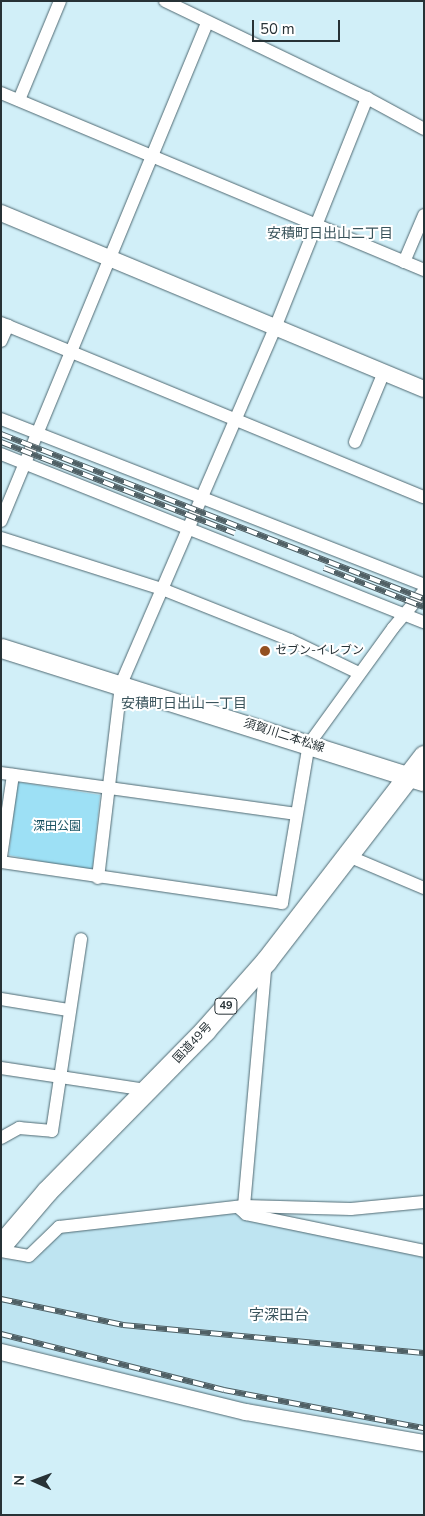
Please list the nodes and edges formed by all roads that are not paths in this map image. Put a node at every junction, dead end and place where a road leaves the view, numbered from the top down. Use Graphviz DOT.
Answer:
graph roads {
  1 [pos="60,1"];
  2 [pos="165,1"];
  3 [pos="207,23"];
  4 [pos="1,93"];
  5 [pos="368,98"];
  6 [pos="19,100"];
  7 [pos="424,129"];
  8 [pos="154,156"];
  9 [pos="1,213"];
  10 [pos="424,215"];
  11 [pos="316,224"];
  12 [pos="112,260"];
  13 [pos="404,262"];
  14 [pos="424,270"];
  15 [pos="4,324"];
  16 [pos="276,328"];
  17 [pos="1,340"];
  18 [pos="71,352"];
  19 [pos="384,372"];
  20 [pos="424,389"];
  21 [pos="1,419"];
  22 [pos="236,419"];
  23 [pos="36,434"];
  24 [pos="355,442"];
  25 [pos="1,454"];
  26 [pos="24,463"];
  27 [pos="203,496"];
  28 [pos="424,498"];
  29 [pos="1,521"];
  30 [pos="188,529"];
  31 [pos="1,538"];
  32 [pos="424,585"];
  33 [pos="162,589"];
  34 [pos="424,590"];
  35 [pos="403,615"];
  36 [pos="424,622"];
  37 [pos="1,648"];
  38 [pos="360,673"];
  39 [pos="121,684"];
  40 [pos="309,744"];
  41 [pos="424,756"];
  42 [pos="7,774"];
  43 [pos="416,779"];
  44 [pos="110,788"];
  45 [pos="296,814"];
  46 [pos="346,855"];
  47 [pos="1,857"];
  48 [pos="1,862"];
  49 [pos="98,878"];
  50 [pos="424,888"];
  51 [pos="80,939"];
  52 [pos="266,961"];
  53 [pos="1,999"];
  54 [pos="68,1010"];
  55 [pos="1,1068"];
  56 [pos="60,1078"];
  57 [pos="147,1090"];
  58 [pos="1,1138"];
  59 [pos="424,1202"];
  60 [pos="241,1207"];
  61 [pos="3,1245"];
  62 [pos="424,1252"];
  63 [pos="1,1351"];
  64 [pos="424,1443"];
  1 -- 6 [label="street"];
  2 -- 3 [label="street"];
  3 -- 5 [label="street"];
  3 -- 8 [label="street"];
  4 -- 6 [label="street"];
  5 -- 7 [label="street"];
  5 -- 11 [label="street"];
  6 -- 8 [label="street"];
  8 -- 11 [label="street"];
  8 -- 12 [label="street"];
  9 -- 12 [label="street"];
  10 -- 13 [label="street"];
  11 -- 13 [label="street"];
  11 -- 16 [label="street"];
  12 -- 16 [label="street"];
  12 -- 18 [label="street"];
  13 -- 14 [label="street"];
  15 -- 17 [label="street"];
  15 -- 18 [label="street"];
  16 -- 19 [label="street"];
  16 -- 22 [label="street"];
  18 -- 22 [label="street"];
  18 -- 23 [label="street"];
  19 -- 20 [label="street"];
  19 -- 24 [label="street"];
  21 -- 23 [label="street"];
  22 -- 27 [label="street"];
  22 -- 28 [label="street"];
  23 -- 26 [label="street"];
  23 -- 27 [label="street"];
  25 -- 26 [label="street"];
  26 -- 29 [label="street"];
  26 -- 30 [label="street"];
  27 -- 30 [label="street"];
  27 -- 32 [label="street"];
  30 -- 33 [label="street"];
  30 -- 35 [label="street"];
  31 -- 33 [label="street"];
  33 -- 38 [label="street"];
  33 -- 39 [label="street"];
  34 -- 35 [label="street"];
  35 -- 36 [label="street"];
  35 -- 38 [label="street"];
  37 -- 39 [label="main road, 須賀川二本松線"];
  38 -- 40 [label="street"];
  39 -- 40 [label="main road, 須賀川二本松線"];
  39 -- 44 [label="street"];
  40 -- 43 [label="main road, 須賀川二本松線"];
  40 -- 45 [label="street"];
  41 -- 43 [label="highway, 国道49号 / 49"];
  42 -- 44 [label="street"];
  42 -- 47 [label="street"];
  43 -- 46 [label="highway, 国道49号 / 49"];
  44 -- 45 [label="street"];
  44 -- 49 [label="street"];
  45 -- 49 [label="street"];
  46 -- 50 [label="street"];
  46 -- 52 [label="highway, 国道49号 / 49"];
  48 -- 49 [label="street"];
  51 -- 54 [label="street"];
  52 -- 57 [label="highway, 国道49号 / 49"];
  52 -- 60 [label="street"];
  53 -- 54 [label="street"];
  54 -- 56 [label="street"];
  55 -- 56 [label="street"];
  56 -- 57 [label="street"];
  56 -- 58 [label="street"];
  57 -- 61 [label="highway, 国道49号 / 49"];
  59 -- 60 [label="street"];
  60 -- 61 [label="street"];
  60 -- 62 [label="street"];
  63 -- 64 [label="street"];
}
